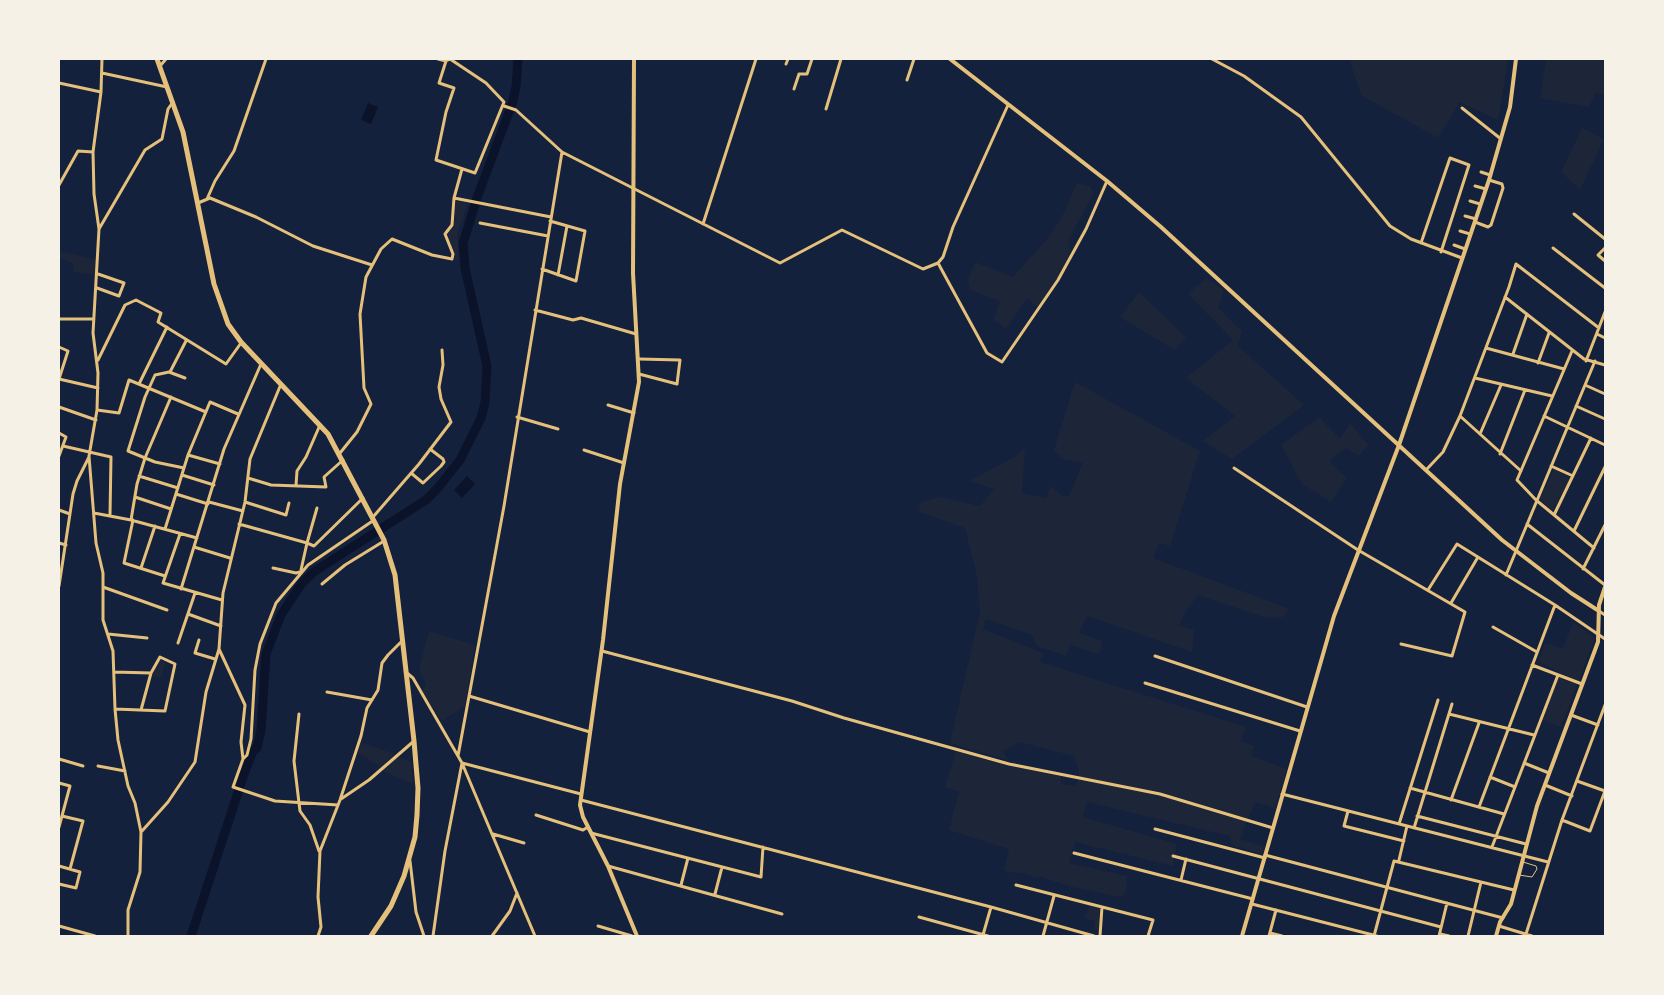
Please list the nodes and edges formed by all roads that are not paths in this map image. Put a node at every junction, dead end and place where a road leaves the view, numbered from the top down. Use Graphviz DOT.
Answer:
graph roads {
  1 [pos="102,59"];
  2 [pos="157,59"];
  3 [pos="166,59"];
  4 [pos="266,59"];
  5 [pos="438,59"];
  6 [pos="634,59"];
  7 [pos="756,59"];
  8 [pos="788,59"];
  9 [pos="812,59"];
  10 [pos="841,59"];
  11 [pos="914,59"];
  12 [pos="950,59"];
  13 [pos="1212,59"];
  14 [pos="1516,59"];
  15 [pos="448,60"];
  16 [pos="786,64"];
  17 [pos="160,66"];
  18 [pos="102,73"];
  19 [pos="907,80"];
  20 [pos="59,83"];
  21 [pos="167,87"];
  22 [pos="794,89"];
  23 [pos="102,92"];
  24 [pos="173,102"];
  25 [pos="1008,105"];
  26 [pos="504,106"];
  27 [pos="1462,108"];
  28 [pos="826,109"];
  29 [pos="1501,139"];
  30 [pos="93,152"];
  31 [pos="562,152"];
  32 [pos="462,169"];
  33 [pos="1481,172"];
  34 [pos="1490,178"];
  35 [pos="1107,182"];
  36 [pos="59,185"];
  37 [pos="1475,186"];
  38 [pos="632,188"];
  39 [pos="1486,189"];
  40 [pos="454,198"];
  41 [pos="206,199"];
  42 [pos="1470,201"];
  43 [pos="198,203"];
  44 [pos="1480,204"];
  45 [pos="1574,214"];
  46 [pos="1465,216"];
  47 [pos="551,219"];
  48 [pos="1475,220"];
  49 [pos="480,223"];
  50 [pos="703,224"];
  51 [pos="567,226"];
  52 [pos="99,229"];
  53 [pos="1460,230"];
  54 [pos="1470,234"];
  55 [pos="548,236"];
  56 [pos="1605,240"];
  57 [pos="1421,243"];
  58 [pos="1454,245"];
  59 [pos="1552,248"];
  60 [pos="1605,248"];
  61 [pos="1465,249"];
  62 [pos="1441,252"];
  63 [pos="1462,258"];
  64 [pos="1605,261"];
  65 [pos="938,263"];
  66 [pos="372,265"];
  67 [pos="542,269"];
  68 [pos="98,274"];
  69 [pos="558,275"];
  70 [pos="97,288"];
  71 [pos="1605,288"];
  72 [pos="1505,297"];
  73 [pos="535,310"];
  74 [pos="1605,312"];
  75 [pos="1527,314"];
  76 [pos="59,319"];
  77 [pos="94,319"];
  78 [pos="167,326"];
  79 [pos="1599,328"];
  80 [pos="1549,333"];
  81 [pos="636,334"];
  82 [pos="1597,334"];
  83 [pos="1605,338"];
  84 [pos="186,341"];
  85 [pos="241,342"];
  86 [pos="59,347"];
  87 [pos="1486,348"];
  88 [pos="442,350"];
  89 [pos="1572,351"];
  90 [pos="1513,354"];
  91 [pos="639,359"];
  92 [pos="98,360"];
  93 [pos="1586,361"];
  94 [pos="1595,361"];
  95 [pos="261,363"];
  96 [pos="1538,363"];
  97 [pos="1605,365"];
  98 [pos="1564,369"];
  99 [pos="170,372"];
  100 [pos="639,374"];
  101 [pos="185,378"];
  102 [pos="1475,378"];
  103 [pos="59,379"];
  104 [pos="139,384"];
  105 [pos="281,384"];
  106 [pos="1501,385"];
  107 [pos="1586,385"];
  108 [pos="98,388"];
  109 [pos="149,388"];
  110 [pos="1526,390"];
  111 [pos="1605,394"];
  112 [pos="1552,396"];
  113 [pos="171,397"];
  114 [pos="608,406"];
  115 [pos="1576,406"];
  116 [pos="59,407"];
  117 [pos="97,410"];
  118 [pos="206,412"];
  119 [pos="634,413"];
  120 [pos="238,414"];
  121 [pos="1460,416"];
  122 [pos="1544,416"];
  123 [pos="517,417"];
  124 [pos="1605,419"];
  125 [pos="96,420"];
  126 [pos="320,425"];
  127 [pos="1568,427"];
  128 [pos="558,429"];
  129 [pos="59,433"];
  130 [pos="1480,434"];
  131 [pos="1591,438"];
  132 [pos="1605,444"];
  133 [pos="1399,445"];
  134 [pos="63,446"];
  135 [pos="430,449"];
  136 [pos="584,450"];
  137 [pos="340,453"];
  138 [pos="59,454"];
  139 [pos="1500,454"];
  140 [pos="90,455"];
  141 [pos="188,455"];
  142 [pos="145,458"];
  143 [pos="344,460"];
  144 [pos="220,464"];
  145 [pos="624,464"];
  146 [pos="1551,466"];
  147 [pos="1605,467"];
  148 [pos="184,468"];
  149 [pos="1234,468"];
  150 [pos="1426,470"];
  151 [pos="1521,471"];
  152 [pos="411,473"];
  153 [pos="182,475"];
  154 [pos="139,476"];
  155 [pos="1574,476"];
  156 [pos="248,478"];
  157 [pos="214,485"];
  158 [pos="296,485"];
  159 [pos="178,488"];
  160 [pos="176,494"];
  161 [pos="135,497"];
  162 [pos="363,497"];
  163 [pos="1536,500"];
  164 [pos="245,502"];
  165 [pos="208,503"];
  166 [pos="289,503"];
  167 [pos="317,508"];
  168 [pos="171,509"];
  169 [pos="59,510"];
  170 [pos="243,511"];
  171 [pos="94,513"];
  172 [pos="70,514"];
  173 [pos="110,515"];
  174 [pos="1554,515"];
  175 [pos="374,519"];
  176 [pos="132,520"];
  177 [pos="240,524"];
  178 [pos="1527,524"];
  179 [pos="1605,525"];
  180 [pos="156,526"];
  181 [pos="165,529"];
  182 [pos="1574,531"];
  183 [pos="180,534"];
  184 [pos="197,538"];
  185 [pos="384,540"];
  186 [pos="59,543"];
  187 [pos="308,543"];
  188 [pos="66,545"];
  189 [pos="194,548"];
  190 [pos="1594,548"];
  191 [pos="1358,550"];
  192 [pos="1516,551"];
  193 [pos="1478,557"];
  194 [pos="230,558"];
  195 [pos="141,568"];
  196 [pos="273,568"];
  197 [pos="1583,569"];
  198 [pos="301,572"];
  199 [pos="1506,575"];
  200 [pos="165,576"];
  201 [pos="59,577"];
  202 [pos="322,584"];
  203 [pos="59,586"];
  204 [pos="1605,586"];
  205 [pos="103,587"];
  206 [pos="181,589"];
  207 [pos="1428,590"];
  208 [pos="195,593"];
  209 [pos="222,600"];
  210 [pos="1451,602"];
  211 [pos="1555,605"];
  212 [pos="167,610"];
  213 [pos="1599,611"];
  214 [pos="188,614"];
  215 [pos="1605,615"];
  216 [pos="221,626"];
  217 [pos="1493,627"];
  218 [pos="108,634"];
  219 [pos="1599,635"];
  220 [pos="147,638"];
  221 [pos="1605,639"];
  222 [pos="199,640"];
  223 [pos="403,640"];
  224 [pos="178,643"];
  225 [pos="1400,644"];
  226 [pos="219,649"];
  227 [pos="602,650"];
  228 [pos="1537,652"];
  229 [pos="1155,656"];
  230 [pos="215,659"];
  231 [pos="1532,665"];
  232 [pos="114,672"];
  233 [pos="151,673"];
  234 [pos="407,673"];
  235 [pos="1558,675"];
  236 [pos="1145,683"];
  237 [pos="1582,684"];
  238 [pos="327,692"];
  239 [pos="469,696"];
  240 [pos="372,700"];
  241 [pos="1438,700"];
  242 [pos="1452,704"];
  243 [pos="1605,705"];
  244 [pos="1307,707"];
  245 [pos="114,709"];
  246 [pos="141,710"];
  247 [pos="298,714"];
  248 [pos="1449,714"];
  249 [pos="1571,715"];
  250 [pos="1479,723"];
  251 [pos="1598,725"];
  252 [pos="1508,728"];
  253 [pos="1300,731"];
  254 [pos="590,732"];
  255 [pos="1534,735"];
  256 [pos="414,741"];
  257 [pos="458,756"];
  258 [pos="59,759"];
  259 [pos="243,759"];
  260 [pos="462,763"];
  261 [pos="1524,763"];
  262 [pos="83,766"];
  263 [pos="98,766"];
  264 [pos="125,771"];
  265 [pos="1549,773"];
  266 [pos="1490,777"];
  267 [pos="1577,781"];
  268 [pos="59,784"];
  269 [pos="1544,785"];
  270 [pos="1515,787"];
  271 [pos="1410,788"];
  272 [pos="1605,792"];
  273 [pos="1424,793"];
  274 [pos="581,794"];
  275 [pos="1282,794"];
  276 [pos="1572,796"];
  277 [pos="340,800"];
  278 [pos="581,800"];
  279 [pos="1451,800"];
  280 [pos="298,803"];
  281 [pos="338,805"];
  282 [pos="1479,807"];
  283 [pos="1348,811"];
  284 [pos="1504,814"];
  285 [pos="62,816"];
  286 [pos="536,816"];
  287 [pos="1417,816"];
  288 [pos="1562,820"];
  289 [pos="1399,824"];
  290 [pos="1408,826"];
  291 [pos="59,827"];
  292 [pos="588,827"];
  293 [pos="1273,828"];
  294 [pos="1414,828"];
  295 [pos="1155,829"];
  296 [pos="141,832"];
  297 [pos="591,833"];
  298 [pos="492,834"];
  299 [pos="1496,836"];
  300 [pos="1404,841"];
  301 [pos="524,843"];
  302 [pos="1526,844"];
  303 [pos="763,847"];
  304 [pos="1492,847"];
  305 [pos="320,851"];
  306 [pos="1074,853"];
  307 [pos="1173,856"];
  308 [pos="1265,856"];
  309 [pos="1523,856"];
  310 [pos="688,858"];
  311 [pos="1186,859"];
  312 [pos="410,860"];
  313 [pos="1399,860"];
  314 [pos="1522,861"];
  315 [pos="1548,862"];
  316 [pos="59,866"];
  317 [pos="608,866"];
  318 [pos="722,867"];
  319 [pos="70,869"];
  320 [pos="1518,875"];
  321 [pos="1259,879"];
  322 [pos="1181,880"];
  323 [pos="1481,882"];
  324 [pos="59,884"];
  325 [pos="681,885"];
  326 [pos="1016,886"];
  327 [pos="1387,887"];
  328 [pos="1514,890"];
  329 [pos="517,893"];
  330 [pos="715,894"];
  331 [pos="1054,896"];
  332 [pos="1252,902"];
  333 [pos="1447,903"];
  334 [pos="991,907"];
  335 [pos="1102,907"];
  336 [pos="1276,910"];
  337 [pos="1474,910"];
  338 [pos="1381,911"];
  339 [pos="782,914"];
  340 [pos="919,917"];
  341 [pos="1503,918"];
  342 [pos="1046,923"];
  343 [pos="59,926"];
  344 [pos="598,926"];
  345 [pos="1499,926"];
  346 [pos="1441,928"];
  347 [pos="1526,934"];
  348 [pos="1270,935"];
  349 [pos="1439,935"];
  350 [pos="95,936"];
  351 [pos="128,936"];
  352 [pos="318,936"];
  353 [pos="371,936"];
  354 [pos="424,936"];
  355 [pos="433,936"];
  356 [pos="492,936"];
  357 [pos="535,936"];
  358 [pos="632,936"];
  359 [pos="637,936"];
  360 [pos="983,936"];
  361 [pos="988,936"];
  362 [pos="1043,936"];
  363 [pos="1094,936"];
  364 [pos="1100,936"];
  365 [pos="1148,936"];
  366 [pos="1242,936"];
  367 [pos="1282,936"];
  368 [pos="1375,936"];
  369 [pos="1449,936"];
  370 [pos="1468,936"];
  371 [pos="1496,936"];
  372 [pos="1532,936"];
  1 -- 18 [label="street"];
  2 -- 17 [label="main road"];
  3 -- 17 [label="street"];
  4 -- 41 [label="street"];
  5 -- 15 [label="street"];
  6 -- 38 [label="street"];
  7 -- 50 [label="street"];
  8 -- 16 [label="street"];
  9 -- 22 [label="street"];
  10 -- 28 [label="street"];
  11 -- 19 [label="street"];
  12 -- 25 [label="street"];
  13 -- 57 [label="street"];
  14 -- 29 [label="street"];
  15 -- 26 [label="street"];
  15 -- 32 [label="street"];
  17 -- 21 [label="main road"];
  18 -- 21 [label="street"];
  18 -- 23 [label="street"];
  20 -- 23 [label="street"];
  21 -- 24 [label="main road"];
  23 -- 30 [label="street"];
  24 -- 43 [label="main road"];
  24 -- 52 [label="street"];
  25 -- 35 [label="street"];
  25 -- 65 [label="street"];
  26 -- 31 [label="street"];
  26 -- 32 [label="street"];
  27 -- 29 [label="street"];
  29 -- 34 [label="street"];
  30 -- 36 [label="street"];
  30 -- 52 [label="street"];
  31 -- 38 [label="street"];
  31 -- 47 [label="street"];
  32 -- 40 [label="street"];
  33 -- 34 [label="street"];
  34 -- 39 [label="street"];
  34 -- 48 [label="street"];
  35 -- 65 [label="street"];
  35 -- 133 [label="street"];
  37 -- 39 [label="street"];
  38 -- 50 [label="street"];
  38 -- 81 [label="street"];
  39 -- 44 [label="street"];
  40 -- 47 [label="street"];
  40 -- 66 [label="street"];
  41 -- 43 [label="street"];
  41 -- 66 [label="street"];
  42 -- 44 [label="street"];
  43 -- 85 [label="main road"];
  44 -- 48 [label="street"];
  45 -- 56 [label="street"];
  46 -- 48 [label="street"];
  47 -- 51 [label="street"];
  47 -- 55 [label="street"];
  48 -- 54 [label="street"];
  49 -- 55 [label="street"];
  50 -- 65 [label="street"];
  51 -- 69 [label="street"];
  51 -- 69 [label="street"];
  52 -- 68 [label="street"];
  53 -- 54 [label="street"];
  54 -- 61 [label="street"];
  55 -- 67 [label="street"];
  57 -- 62 [label="street"];
  57 -- 62 [label="street"];
  58 -- 61 [label="street"];
  59 -- 71 [label="street"];
  60 -- 64 [label="street"];
  61 -- 63 [label="street"];
  62 -- 63 [label="street"];
  63 -- 133 [label="street"];
  66 -- 137 [label="street"];
  67 -- 69 [label="street"];
  67 -- 73 [label="street"];
  68 -- 70 [label="street"];
  68 -- 70 [label="street"];
  70 -- 77 [label="street"];
  72 -- 75 [label="street"];
  72 -- 79 [label="street"];
  72 -- 87 [label="street"];
  73 -- 81 [label="street"];
  73 -- 123 [label="street"];
  74 -- 79 [label="street"];
  75 -- 80 [label="street"];
  75 -- 90 [label="street"];
  76 -- 77 [label="street"];
  77 -- 92 [label="street"];
  78 -- 84 [label="street"];
  78 -- 92 [label="street"];
  78 -- 104 [label="street"];
  79 -- 82 [label="street"];
  80 -- 89 [label="street"];
  80 -- 96 [label="street"];
  81 -- 91 [label="street"];
  82 -- 83 [label="street"];
  82 -- 93 [label="street"];
  84 -- 85 [label="street"];
  84 -- 99 [label="street"];
  85 -- 95 [label="main road"];
  86 -- 103 [label="street"];
  87 -- 90 [label="street"];
  87 -- 102 [label="street"];
  88 -- 135 [label="street"];
  89 -- 93 [label="street"];
  89 -- 98 [label="street"];
  90 -- 96 [label="street"];
  91 -- 100 [label="street"];
  91 -- 100 [label="street"];
  92 -- 108 [label="street"];
  93 -- 94 [label="street"];
  94 -- 97 [label="street"];
  94 -- 107 [label="street"];
  95 -- 105 [label="main road"];
  95 -- 120 [label="street"];
  96 -- 98 [label="street"];
  98 -- 112 [label="street"];
  99 -- 101 [label="street"];
  99 -- 109 [label="street"];
  100 -- 119 [label="street"];
  102 -- 106 [label="street"];
  102 -- 121 [label="street"];
  103 -- 108 [label="street"];
  104 -- 109 [label="street"];
  104 -- 117 [label="street"];
  105 -- 126 [label="main road"];
  105 -- 156 [label="street"];
  106 -- 110 [label="street"];
  106 -- 130 [label="street"];
  107 -- 111 [label="street"];
  107 -- 115 [label="street"];
  108 -- 117 [label="street"];
  109 -- 113 [label="street"];
  109 -- 142 [label="street"];
  110 -- 112 [label="street"];
  110 -- 139 [label="street"];
  112 -- 122 [label="street"];
  113 -- 118 [label="street"];
  113 -- 142 [label="street"];
  114 -- 119 [label="street"];
  115 -- 124 [label="street"];
  115 -- 127 [label="street"];
  116 -- 125 [label="street"];
  117 -- 125 [label="street"];
  118 -- 120 [label="street"];
  118 -- 141 [label="street"];
  119 -- 145 [label="street"];
  120 -- 144 [label="street"];
  121 -- 130 [label="street"];
  121 -- 150 [label="street"];
  122 -- 127 [label="street"];
  122 -- 151 [label="street"];
  123 -- 128 [label="street"];
  123 -- 239 [label="street"];
  125 -- 140 [label="street"];
  126 -- 137 [label="main road"];
  126 -- 158 [label="street"];
  127 -- 131 [label="street"];
  127 -- 146 [label="street"];
  129 -- 134 [label="street"];
  130 -- 139 [label="street"];
  131 -- 132 [label="street"];
  131 -- 155 [label="street"];
  133 -- 150 [label="street"];
  133 -- 191 [label="street"];
  134 -- 138 [label="street"];
  134 -- 140 [label="street"];
  135 -- 152 [label="street"];
  135 -- 152 [label="street"];
  136 -- 145 [label="street"];
  137 -- 143 [label="main road"];
  139 -- 151 [label="street"];
  140 -- 171 [label="street"];
  140 -- 172 [label="street"];
  140 -- 173 [label="street"];
  141 -- 144 [label="street"];
  141 -- 148 [label="street"];
  142 -- 148 [label="street"];
  142 -- 154 [label="street"];
  143 -- 158 [label="street"];
  143 -- 162 [label="main road"];
  144 -- 157 [label="street"];
  145 -- 227 [label="street"];
  146 -- 155 [label="street"];
  146 -- 163 [label="street"];
  147 -- 182 [label="street"];
  148 -- 153 [label="street"];
  149 -- 191 [label="street"];
  150 -- 192 [label="street"];
  151 -- 163 [label="street"];
  152 -- 175 [label="street"];
  153 -- 157 [label="street"];
  153 -- 159 [label="street"];
  154 -- 159 [label="street"];
  154 -- 161 [label="street"];
  155 -- 174 [label="street"];
  156 -- 158 [label="street"];
  156 -- 164 [label="street"];
  157 -- 165 [label="street"];
  159 -- 160 [label="street"];
  160 -- 165 [label="street"];
  160 -- 168 [label="street"];
  161 -- 168 [label="street"];
  161 -- 176 [label="street"];
  162 -- 175 [label="main road"];
  162 -- 187 [label="street"];
  163 -- 174 [label="street"];
  163 -- 178 [label="street"];
  164 -- 166 [label="street"];
  164 -- 170 [label="street"];
  165 -- 170 [label="street"];
  165 -- 184 [label="street"];
  167 -- 187 [label="street"];
  168 -- 181 [label="street"];
  169 -- 172 [label="street"];
  170 -- 177 [label="street"];
  171 -- 173 [label="street"];
  171 -- 205 [label="street"];
  172 -- 188 [label="street"];
  173 -- 176 [label="street"];
  174 -- 182 [label="street"];
  175 -- 185 [label="main road"];
  175 -- 198 [label="street"];
  176 -- 180 [label="street"];
  176 -- 195 [label="street"];
  177 -- 187 [label="street"];
  177 -- 194 [label="street"];
  178 -- 192 [label="street"];
  178 -- 197 [label="street"];
  179 -- 190 [label="street"];
  180 -- 181 [label="street"];
  180 -- 195 [label="street"];
  181 -- 183 [label="street"];
  182 -- 190 [label="street"];
  183 -- 184 [label="street"];
  183 -- 200 [label="street"];
  184 -- 189 [label="street"];
  185 -- 202 [label="street"];
  185 -- 223 [label="main road"];
  186 -- 188 [label="street"];
  187 -- 198 [label="street"];
  188 -- 201 [label="street"];
  189 -- 194 [label="street"];
  189 -- 206 [label="street"];
  190 -- 197 [label="street"];
  191 -- 207 [label="street"];
  191 -- 244 [label="street"];
  192 -- 199 [label="street"];
  192 -- 213 [label="street"];
  193 -- 199 [label="street"];
  193 -- 207 [label="street"];
  193 -- 210 [label="street"];
  194 -- 209 [label="street"];
  195 -- 200 [label="street"];
  196 -- 198 [label="street"];
  197 -- 204 [label="street"];
  198 -- 259 [label="street"];
  199 -- 211 [label="street"];
  200 -- 206 [label="street"];
  201 -- 203 [label="street"];
  204 -- 213 [label="street"];
  205 -- 212 [label="street"];
  205 -- 218 [label="street"];
  206 -- 208 [label="street"];
  207 -- 210 [label="street"];
  208 -- 209 [label="street"];
  208 -- 214 [label="street"];
  209 -- 216 [label="street"];
  210 -- 225 [label="street"];
  211 -- 219 [label="street"];
  211 -- 228 [label="street"];
  213 -- 215 [label="street"];
  213 -- 219 [label="street"];
  214 -- 216 [label="street"];
  214 -- 224 [label="street"];
  216 -- 226 [label="street"];
  217 -- 228 [label="street"];
  218 -- 220 [label="street"];
  218 -- 232 [label="street"];
  219 -- 221 [label="street"];
  219 -- 237 [label="street"];
  222 -- 230 [label="street"];
  223 -- 234 [label="main road"];
  223 -- 240 [label="street"];
  226 -- 230 [label="street"];
  226 -- 259 [label="street"];
  227 -- 254 [label="street"];
  227 -- 293 [label="street"];
  228 -- 231 [label="street"];
  229 -- 244 [label="street"];
  230 -- 296 [label="street"];
  231 -- 235 [label="street"];
  231 -- 252 [label="street"];
  232 -- 233 [label="street"];
  232 -- 245 [label="street"];
  233 -- 246 [label="street"];
  233 -- 246 [label="street"];
  234 -- 256 [label="main road"];
  234 -- 257 [label="street"];
  235 -- 237 [label="street"];
  235 -- 255 [label="street"];
  236 -- 253 [label="street"];
  237 -- 249 [label="street"];
  238 -- 240 [label="street"];
  239 -- 254 [label="street"];
  239 -- 257 [label="street"];
  240 -- 277 [label="street"];
  241 -- 271 [label="street"];
  242 -- 248 [label="street"];
  243 -- 251 [label="street"];
  244 -- 253 [label="street"];
  245 -- 246 [label="street"];
  245 -- 264 [label="street"];
  247 -- 280 [label="street"];
  248 -- 250 [label="street"];
  248 -- 273 [label="street"];
  249 -- 251 [label="street"];
  249 -- 265 [label="street"];
  250 -- 252 [label="street"];
  250 -- 279 [label="street"];
  251 -- 267 [label="street"];
  252 -- 255 [label="street"];
  252 -- 266 [label="street"];
  253 -- 275 [label="street"];
  254 -- 274 [label="street"];
  255 -- 261 [label="street"];
  256 -- 277 [label="street"];
  256 -- 312 [label="main road"];
  257 -- 260 [label="street"];
  258 -- 262 [label="street"];
  259 -- 280 [label="street"];
  260 -- 274 [label="street"];
  260 -- 298 [label="street"];
  260 -- 355 [label="street"];
  261 -- 265 [label="street"];
  261 -- 270 [label="street"];
  263 -- 264 [label="street"];
  264 -- 296 [label="street"];
  265 -- 269 [label="street"];
  266 -- 270 [label="street"];
  266 -- 282 [label="street"];
  267 -- 272 [label="street"];
  267 -- 276 [label="street"];
  268 -- 285 [label="street"];
  269 -- 276 [label="street"];
  269 -- 302 [label="street"];
  270 -- 284 [label="street"];
  271 -- 273 [label="street"];
  271 -- 289 [label="street"];
  272 -- 288 [label="street"];
  273 -- 279 [label="street"];
  273 -- 287 [label="street"];
  274 -- 278 [label="street"];
  275 -- 283 [label="street"];
  275 -- 293 [label="street"];
  276 -- 288 [label="street"];
  277 -- 281 [label="street"];
  278 -- 292 [label="street"];
  278 -- 303 [label="street"];
  279 -- 282 [label="street"];
  280 -- 281 [label="street"];
  280 -- 305 [label="street"];
  281 -- 305 [label="street"];
  282 -- 284 [label="street"];
  283 -- 289 [label="street"];
  283 -- 300 [label="street"];
  284 -- 299 [label="street"];
  285 -- 291 [label="street"];
  285 -- 319 [label="street"];
  286 -- 292 [label="street"];
  287 -- 294 [label="street"];
  287 -- 299 [label="street"];
  288 -- 315 [label="street"];
  289 -- 290 [label="street"];
  290 -- 294 [label="street"];
  290 -- 300 [label="street"];
  292 -- 297 [label="street"];
  293 -- 308 [label="street"];
  294 -- 304 [label="street"];
  295 -- 308 [label="street"];
  296 -- 351 [label="street"];
  297 -- 310 [label="street"];
  297 -- 317 [label="street"];
  298 -- 301 [label="street"];
  298 -- 329 [label="street"];
  299 -- 302 [label="street"];
  299 -- 304 [label="street"];
  300 -- 313 [label="street"];
  302 -- 309 [label="street"];
  303 -- 318 [label="street"];
  303 -- 334 [label="street"];
  304 -- 309 [label="street"];
  305 -- 352 [label="street"];
  306 -- 322 [label="street"];
  307 -- 311 [label="street"];
  308 -- 321 [label="street"];
  308 -- 327 [label="street"];
  309 -- 314 [label="street"];
  309 -- 315 [label="street"];
  310 -- 318 [label="street"];
  310 -- 325 [label="street"];
  311 -- 321 [label="street"];
  311 -- 322 [label="street"];
  312 -- 353 [label="main road"];
  312 -- 354 [label="street"];
  313 -- 323 [label="street"];
  313 -- 327 [label="street"];
  314 -- 320 [label="street"];
  314 -- 320 [label="lane"];
  315 -- 347 [label="street"];
  316 -- 319 [label="street"];
  317 -- 325 [label="street"];
  317 -- 359 [label="street"];
  318 -- 330 [label="street"];
  319 -- 324 [label="street"];
  320 -- 328 [label="street"];
  321 -- 332 [label="street"];
  321 -- 338 [label="street"];
  322 -- 332 [label="street"];
  323 -- 328 [label="street"];
  323 -- 337 [label="street"];
  325 -- 330 [label="street"];
  326 -- 331 [label="street"];
  327 -- 333 [label="street"];
  327 -- 338 [label="street"];
  328 -- 341 [label="street"];
  329 -- 356 [label="street"];
  329 -- 357 [label="street"];
  330 -- 339 [label="street"];
  331 -- 335 [label="street"];
  331 -- 342 [label="street"];
  332 -- 336 [label="street"];
  332 -- 366 [label="street"];
  333 -- 337 [label="street"];
  333 -- 346 [label="street"];
  334 -- 342 [label="street"];
  334 -- 360 [label="street"];
  335 -- 364 [label="street"];
  335 -- 365 [label="street"];
  336 -- 348 [label="street"];
  336 -- 368 [label="street"];
  337 -- 341 [label="street"];
  337 -- 370 [label="street"];
  338 -- 346 [label="street"];
  338 -- 368 [label="street"];
  340 -- 360 [label="street"];
  341 -- 345 [label="street"];
  342 -- 362 [label="street"];
  342 -- 363 [label="street"];
  343 -- 350 [label="street"];
  344 -- 358 [label="street"];
  345 -- 347 [label="street"];
  345 -- 371 [label="street"];
  346 -- 349 [label="street"];
  347 -- 372 [label="street"];
  348 -- 367 [label="street"];
  349 -- 369 [label="street"];
  360 -- 361 [label="street"];
}
